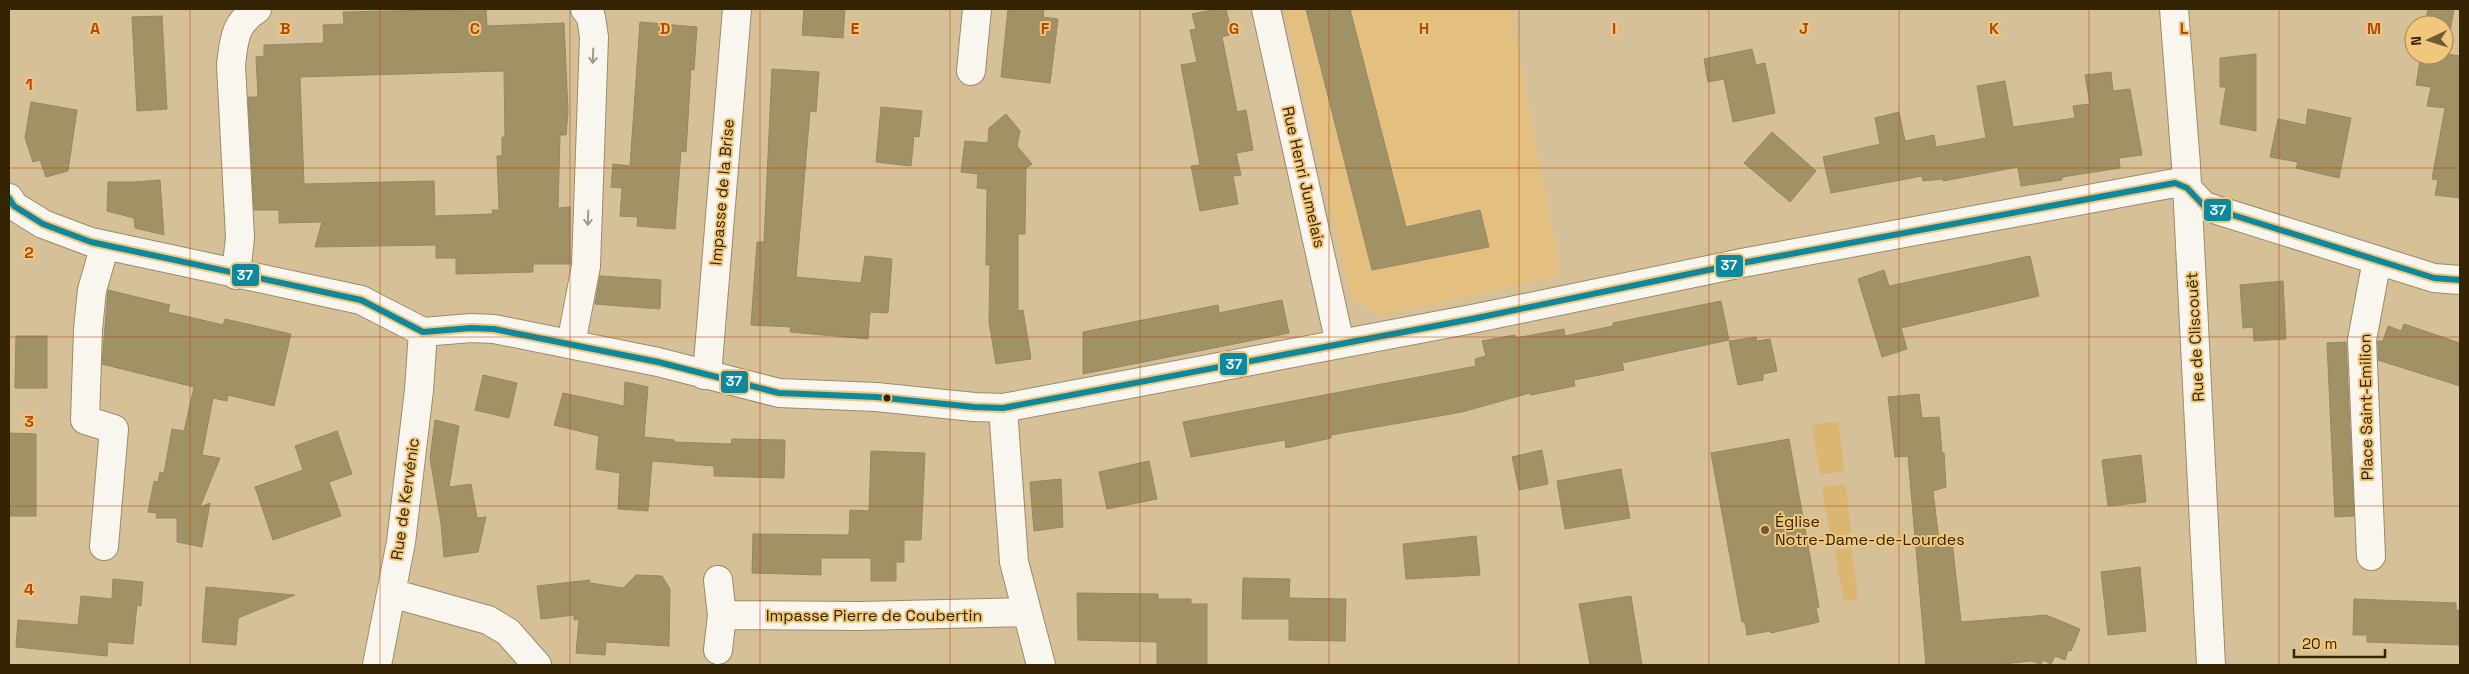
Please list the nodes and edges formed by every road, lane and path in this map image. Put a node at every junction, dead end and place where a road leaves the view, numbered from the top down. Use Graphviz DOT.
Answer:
graph roads {
  1 [pos="257,9"];
  2 [pos="585,9"];
  3 [pos="737,9"];
  4 [pos="977,9"];
  5 [pos="1266,9"];
  6 [pos="2174,9"];
  7 [pos="971,71"];
  8 [pos="2187,188"];
  9 [pos="10,206"];
  10 [pos="104,245"];
  11 [pos="2377,260"];
  12 [pos="236,275"];
  13 [pos="2460,280"];
  14 [pos="423,332"];
  15 [pos="570,344"];
  16 [pos="1340,344"];
  17 [pos="704,375"];
  18 [pos="1003,408"];
  19 [pos="104,546"];
  20 [pos="2371,556"];
  21 [pos="718,580"];
  22 [pos="391,593"];
  23 [pos="1026,612"];
  24 [pos="722,615"];
  25 [pos="718,650"];
  26 [pos="377,665"];
  27 [pos="537,665"];
  28 [pos="1041,665"];
  29 [pos="2212,665"];
  1 -- 12 [label="street"];
  2 -- 15 [label="street, one-way"];
  3 -- 17 [label="street, Impasse de la Brise"];
  4 -- 7 [label="street"];
  5 -- 16 [label="street, Rue Henri Jumelais"];
  6 -- 8 [label="street, Rue de Cliscouët"];
  8 -- 11 [label="street"];
  8 -- 16 [label="street"];
  8 -- 29 [label="street, Rue de Cliscouët"];
  9 -- 10 [label="street"];
  10 -- 12 [label="street"];
  10 -- 19 [label="street"];
  11 -- 13 [label="street"];
  11 -- 20 [label="street, Place Saint-Emilion"];
  12 -- 14 [label="street"];
  14 -- 15 [label="street"];
  14 -- 22 [label="street, Rue de Kervénic"];
  15 -- 17 [label="street"];
  16 -- 18 [label="street"];
  17 -- 18 [label="street"];
  18 -- 23 [label="street"];
  21 -- 24 [label="street"];
  22 -- 26 [label="street, Rue de Kervénic"];
  22 -- 27 [label="street"];
  23 -- 24 [label="street, Impasse Pierre de Coubertin"];
  23 -- 28 [label="street"];
  24 -- 25 [label="street"];
}
